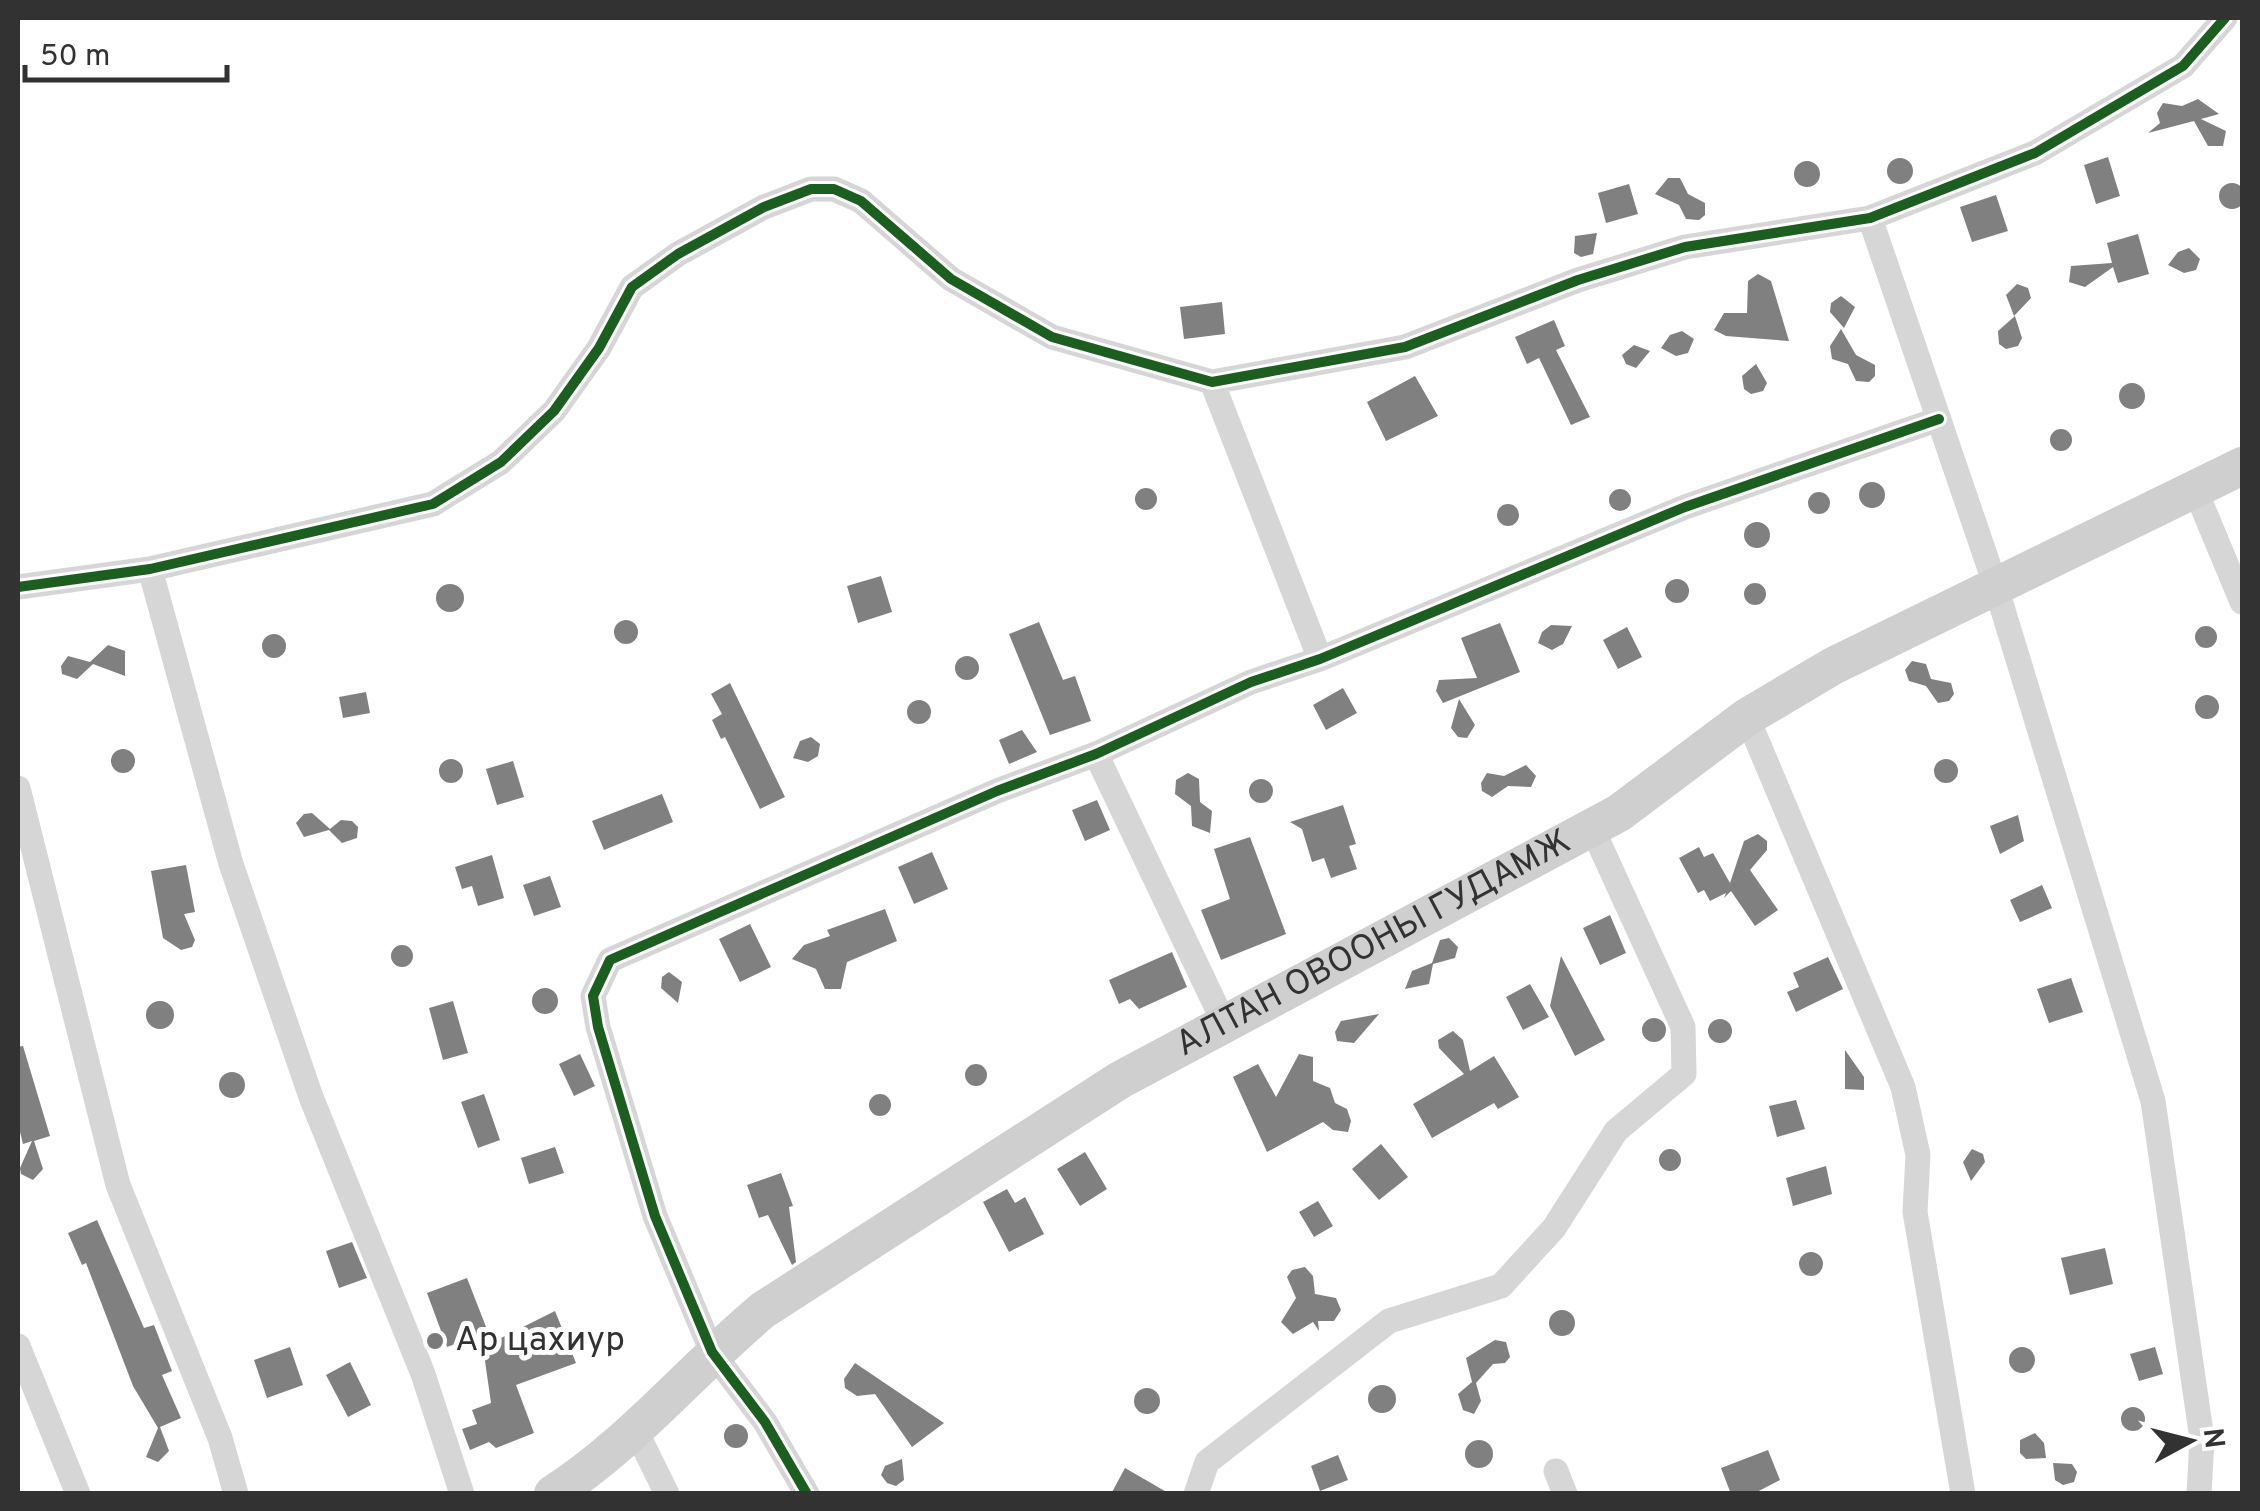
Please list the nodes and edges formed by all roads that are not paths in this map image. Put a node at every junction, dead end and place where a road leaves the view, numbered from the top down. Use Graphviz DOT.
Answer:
graph roads {
  1 [pos="2226,18"];
  2 [pos="1870,218"];
  3 [pos="1212,382"];
  4 [pos="1938,419"];
  5 [pos="2242,466"];
  6 [pos="2195,489"];
  7 [pos="150,569"];
  8 [pos="1995,584"];
  9 [pos="18,587"];
  10 [pos="2242,602"];
  11 [pos="1320,659"];
  12 [pos="1747,716"];
  13 [pos="1096,754"];
  14 [pos="18,788"];
  15 [pos="1592,828"];
  16 [pos="1225,1025"];
  17 [pos="18,1346"];
  18 [pos="712,1352"];
  19 [pos="636,1431"];
  20 [pos="78,1494"];
  21 [pos="236,1494"];
  22 [pos="462,1494"];
  23 [pos="553,1494"];
  24 [pos="667,1494"];
  25 [pos="806,1494"];
  26 [pos="1196,1494"];
  27 [pos="1964,1494"];
  28 [pos="2199,1494"];
  1 -- 2 [label="street"];
  2 -- 3 [label="street"];
  2 -- 4 [label="street"];
  3 -- 7 [label="street"];
  3 -- 11 [label="street"];
  4 -- 8 [label="street"];
  4 -- 11 [label="street"];
  5 -- 6 [label="main road, АЛТАН ОВООНЫ ГУДАМЖ"];
  6 -- 8 [label="main road, АЛТАН ОВООНЫ ГУДАМЖ"];
  6 -- 10 [label="street"];
  7 -- 9 [label="street"];
  7 -- 22 [label="street"];
  8 -- 12 [label="main road, АЛТАН ОВООНЫ ГУДАМЖ"];
  8 -- 28 [label="street"];
  11 -- 13 [label="street"];
  12 -- 15 [label="main road, АЛТАН ОВООНЫ ГУДАМЖ"];
  12 -- 27 [label="street"];
  13 -- 16 [label="street"];
  13 -- 18 [label="street"];
  14 -- 21 [label="street"];
  15 -- 16 [label="main road, АЛТАН ОВООНЫ ГУДАМЖ"];
  15 -- 26 [label="street"];
  16 -- 18 [label="main road, АЛТАН ОВООНЫ ГУДАМЖ"];
  17 -- 20 [label="street"];
  18 -- 19 [label="main road, АЛТАН ОВООНЫ ГУДАМЖ"];
  18 -- 25 [label="street"];
  19 -- 23 [label="main road, АЛТАН ОВООНЫ ГУДАМЖ"];
  19 -- 24 [label="street"];
}
